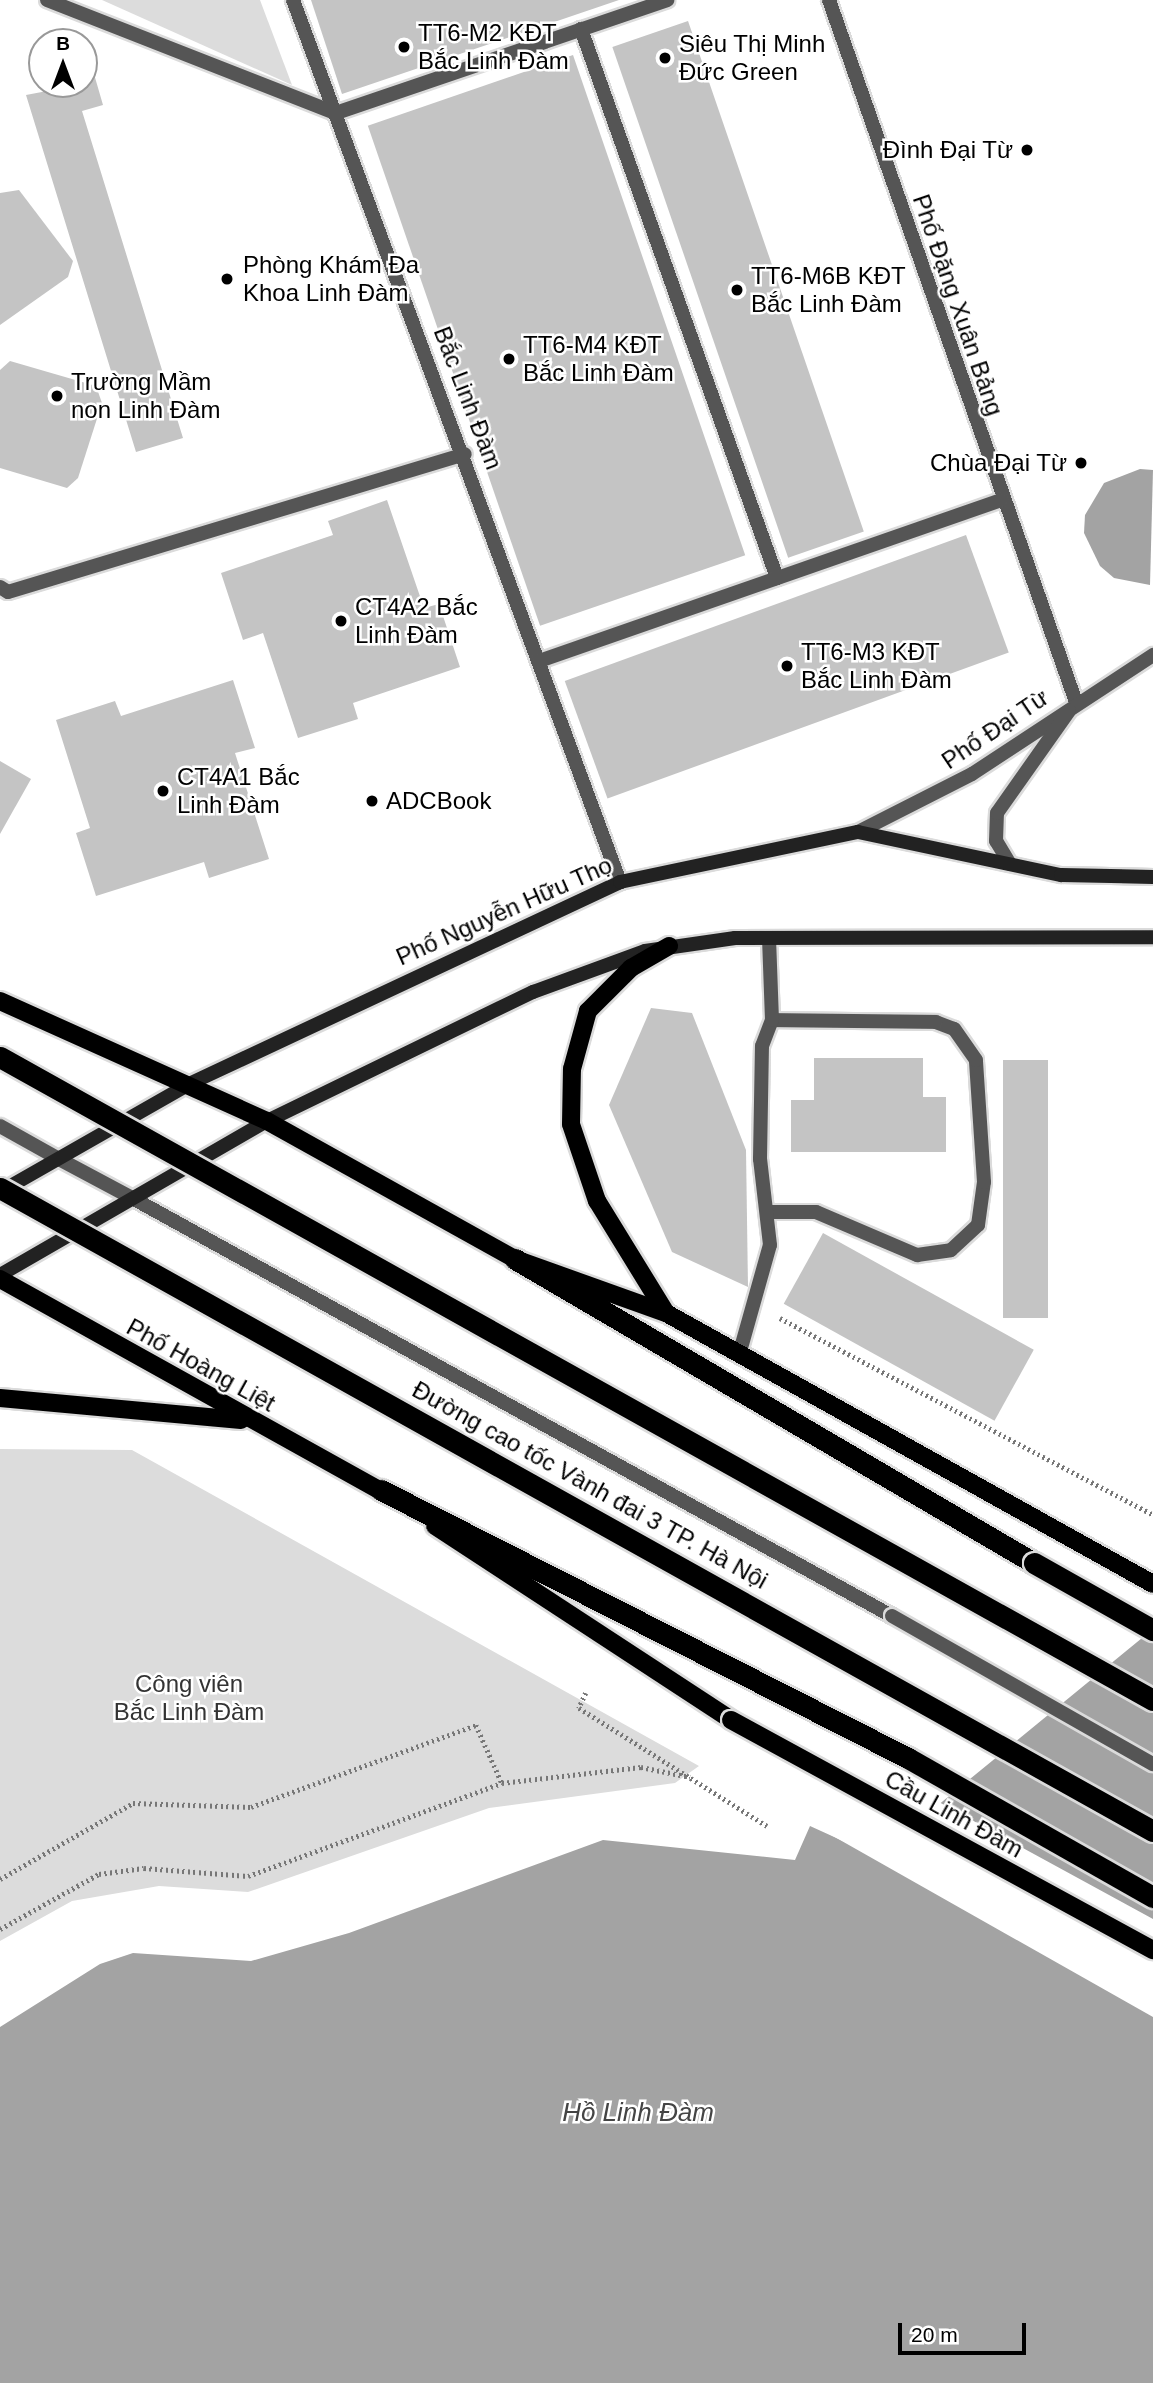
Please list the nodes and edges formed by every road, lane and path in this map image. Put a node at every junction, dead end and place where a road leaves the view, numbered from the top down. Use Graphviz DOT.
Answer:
graph roads {
  1 [pos="47,0"];
  2 [pos="293,0"];
  3 [pos="667,0"];
  4 [pos="830,0"];
  5 [pos="581,29"];
  6 [pos="336,113"];
  7 [pos="465,454"];
  8 [pos="1001,499"];
  9 [pos="778,578"];
  10 [pos="0,587"];
  11 [pos="1153,655"];
  12 [pos="539,661"];
  13 [pos="1076,702"];
  14 [pos="858,832"];
  15 [pos="1010,864"];
  16 [pos="1153,877"];
  17 [pos="620,882"];
  18 [pos="1153,937"];
  19 [pos="769,938"];
  20 [pos="668,946"];
  21 [pos="0,1001"];
  22 [pos="772,1020"];
  23 [pos="0,1057"];
  24 [pos="189,1084"];
  25 [pos="267,1121"];
  26 [pos="0,1126"];
  27 [pos="59,1159"];
  28 [pos="0,1190"];
  29 [pos="134,1199"];
  30 [pos="770,1212"];
  31 [pos="515,1259"];
  32 [pos="0,1277"];
  33 [pos="752,1311"];
  34 [pos="666,1313"];
  35 [pos="739,1355"];
  36 [pos="0,1398"];
  37 [pos="249,1420"];
  38 [pos="381,1490"];
  39 [pos="1153,1515"];
  40 [pos="1153,1584"];
  41 [pos="1153,1630"];
  42 [pos="586,1693"];
  43 [pos="1153,1700"];
  44 [pos="731,1720"];
  45 [pos="1153,1764"];
  46 [pos="690,1777"];
  47 [pos="502,1783"];
  48 [pos="767,1826"];
  49 [pos="1153,1831"];
  50 [pos="0,1879"];
  51 [pos="1153,1897"];
  52 [pos="0,1929"];
  53 [pos="1153,1950"];
  1 -- 6 [label="street"];
  2 -- 6 [label="street, Bắc Linh Đàm"];
  3 -- 5 [label="street"];
  4 -- 8 [label="street, Phố Đặng Xuân Bảng"];
  5 -- 6 [label="street"];
  5 -- 9 [label="street"];
  6 -- 7 [label="street, Bắc Linh Đàm"];
  7 -- 10 [label="street"];
  7 -- 12 [label="street, Bắc Linh Đàm"];
  8 -- 9 [label="street"];
  8 -- 13 [label="street, Phố Đặng Xuân Bảng"];
  9 -- 12 [label="street"];
  11 -- 13 [label="street, Phố Đại Từ"];
  12 -- 17 [label="street, Bắc Linh Đàm"];
  13 -- 14 [label="street, Phố Đại Từ"];
  13 -- 15 [label="street"];
  14 -- 15 [label="main road, Phố Nguyễn Hữu Thọ"];
  14 -- 17 [label="main road, Phố Nguyễn Hữu Thọ"];
  15 -- 16 [label="main road, Phố Nguyễn Hữu Thọ"];
  17 -- 24 [label="main road, Phố Nguyễn Hữu Thọ"];
  18 -- 19 [label="main road"];
  19 -- 20 [label="main road"];
  19 -- 22 [label="street"];
  20 -- 25 [label="main road"];
  20 -- 34 [label="main road"];
  21 -- 24 [label="main road"];
  22 -- 30 [label="street"];
  22 -- 30 [label="street"];
  23 -- 43 [label="highway, bridge"];
  24 -- 25 [label="main road"];
  24 -- 27 [label="main road, Phố Nguyễn Hữu Thọ"];
  25 -- 29 [label="main road"];
  25 -- 31 [label="main road"];
  26 -- 27 [label="street"];
  27 -- 28 [label="main road, Phố Nguyễn Hữu Thọ"];
  27 -- 29 [label="street"];
  28 -- 49 [label="highway, Đường cao tốc Vành đai 3 TP. Hà Nội, bridge"];
  29 -- 32 [label="main road"];
  29 -- 45 [label="street, bridge"];
  30 -- 33 [label="street"];
  31 -- 34 [label="main road"];
  31 -- 41 [label="highway, bridge"];
  32 -- 37 [label="main road, Phố Hoàng Liệt"];
  33 -- 35 [label="street"];
  33 -- 39 [label="path"];
  34 -- 35 [label="main road"];
  35 -- 40 [label="main road"];
  36 -- 37 [label="main road"];
  37 -- 38 [label="main road, Phố Hoàng Liệt"];
  38 -- 44 [label="main road, Phố Hoàng Liệt"];
  38 -- 51 [label="highway"];
  42 -- 46 [label="path"];
  44 -- 53 [label="main road, Cầu Linh Đàm, bridge"];
  46 -- 47 [label="path"];
  46 -- 48 [label="path"];
  47 -- 50 [label="path"];
  47 -- 52 [label="path"];
}
